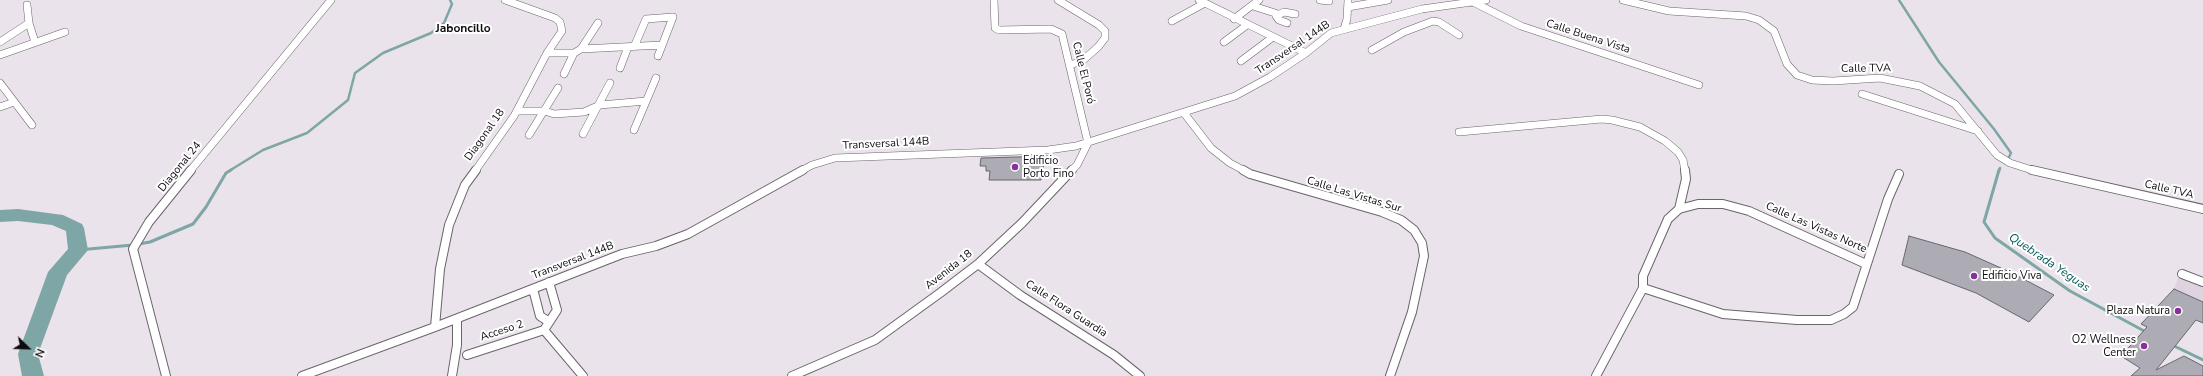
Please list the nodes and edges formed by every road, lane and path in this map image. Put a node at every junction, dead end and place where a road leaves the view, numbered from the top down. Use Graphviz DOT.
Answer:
graph roads {
  1 [pos="331,0"];
  2 [pos="506,0"];
  3 [pos="994,0"];
  4 [pos="1058,0"];
  5 [pos="1259,0"];
  6 [pos="1320,0"];
  7 [pos="1388,0"];
  8 [pos="1486,0"];
  9 [pos="1623,0"];
  10 [pos="1329,1"];
  11 [pos="1202,2"];
  12 [pos="1473,2"];
  13 [pos="1348,3"];
  14 [pos="27,5"];
  15 [pos="1253,6"];
  16 [pos="1278,14"];
  17 [pos="1295,14"];
  18 [pos="1234,19"];
  19 [pos="1172,22"];
  20 [pos="30,23"];
  21 [pos="598,23"];
  22 [pos="1287,23"];
  23 [pos="1247,25"];
  24 [pos="1344,29"];
  25 [pos="65,32"];
  26 [pos="1459,35"];
  27 [pos="1273,37"];
  28 [pos="0,42"];
  29 [pos="35,42"];
  30 [pos="1224,42"];
  31 [pos="662,45"];
  32 [pos="631,47"];
  33 [pos="581,50"];
  34 [pos="1372,50"];
  35 [pos="547,53"];
  36 [pos="574,53"];
  37 [pos="1306,53"];
  38 [pos="0,55"];
  39 [pos="658,56"];
  40 [pos="1241,61"];
  41 [pos="1070,65"];
  42 [pos="620,68"];
  43 [pos="564,74"];
  44 [pos="656,78"];
  45 [pos="610,83"];
  46 [pos="0,84"];
  47 [pos="1699,85"];
  48 [pos="558,88"];
  49 [pos="1862,94"];
  50 [pos="646,101"];
  51 [pos="14,102"];
  52 [pos="600,105"];
  53 [pos="0,106"];
  54 [pos="544,110"];
  55 [pos="517,111"];
  56 [pos="1184,113"];
  57 [pos="32,125"];
  58 [pos="634,130"];
  59 [pos="1459,132"];
  60 [pos="1978,132"];
  61 [pos="583,134"];
  62 [pos="529,136"];
  63 [pos="1088,143"];
  64 [pos="1899,174"];
  65 [pos="1679,209"];
  66 [pos="2203,209"];
  67 [pos="978,264"];
  68 [pos="1866,264"];
  69 [pos="2182,274"];
  70 [pos="549,282"];
  71 [pos="2203,282"];
  72 [pos="1642,288"];
  73 [pos="533,289"];
  74 [pos="457,319"];
  75 [pos="548,321"];
  76 [pos="435,327"];
  77 [pos="544,330"];
  78 [pos="467,355"];
  79 [pos="166,376"];
  80 [pos="302,376"];
  81 [pos="452,376"];
  82 [pos="582,376"];
  83 [pos="792,376"];
  84 [pos="1140,376"];
  85 [pos="1390,376"];
  86 [pos="1596,376"];
  1 -- 79 [label="street, Diagonal 24"];
  2 -- 35 [label="street, Diagonal 18"];
  3 -- 41 [label="street, Calle El Poró"];
  4 -- 41 [label="street"];
  5 -- 15 [label="street"];
  6 -- 10 [label="street"];
  7 -- 13 [label="street"];
  8 -- 12 [label="street, Transversal 144B"];
  9 -- 60 [label="street, Calle TVA"];
  11 -- 18 [label="street"];
  11 -- 19 [label="street"];
  12 -- 24 [label="street, Transversal 144B"];
  12 -- 47 [label="street, Calle Buena Vista"];
  13 -- 24 [label="street"];
  14 -- 20 [label="street"];
  15 -- 16 [label="street"];
  15 -- 18 [label="street"];
  16 -- 17 [label="street"];
  16 -- 22 [label="street"];
  18 -- 23 [label="street"];
  20 -- 28 [label="street"];
  20 -- 29 [label="street"];
  21 -- 33 [label="street"];
  23 -- 27 [label="street"];
  23 -- 30 [label="street"];
  24 -- 37 [label="street, Transversal 144B"];
  25 -- 29 [label="street"];
  26 -- 34 [label="street"];
  27 -- 37 [label="street"];
  27 -- 40 [label="street"];
  29 -- 38 [label="street"];
  31 -- 32 [label="street"];
  31 -- 32 [label="street"];
  31 -- 39 [label="street"];
  32 -- 33 [label="street"];
  32 -- 42 [label="street"];
  33 -- 36 [label="street"];
  35 -- 36 [label="street"];
  35 -- 55 [label="street, Diagonal 18"];
  36 -- 43 [label="street"];
  37 -- 56 [label="street, Transversal 144B"];
  41 -- 63 [label="street, Calle El Poró"];
  44 -- 50 [label="street"];
  45 -- 52 [label="street"];
  46 -- 51 [label="street"];
  48 -- 54 [label="street"];
  49 -- 60 [label="street"];
  50 -- 52 [label="street"];
  50 -- 58 [label="street"];
  51 -- 53 [label="street"];
  51 -- 57 [label="street"];
  52 -- 54 [label="street"];
  52 -- 61 [label="street"];
  54 -- 55 [label="street"];
  54 -- 62 [label="street"];
  55 -- 76 [label="street, Diagonal 18"];
  56 -- 63 [label="street, Transversal 144B"];
  56 -- 85 [label="street, Calle Las Vistas Sur"];
  59 -- 65 [label="street"];
  60 -- 66 [label="street, Calle TVA"];
  63 -- 67 [label="street, Avenida 18"];
  63 -- 70 [label="street, Transversal 144B"];
  64 -- 68 [label="street"];
  65 -- 68 [label="street, Calle Las Vistas Norte"];
  65 -- 72 [label="street"];
  67 -- 83 [label="street, Avenida 18"];
  67 -- 84 [label="street, Calle Flora Guardia"];
  68 -- 72 [label="street, Calle Las Vistas Norte"];
  69 -- 71 [label="street"];
  70 -- 73 [label="street, Transversal 144B"];
  70 -- 75 [label="street"];
  72 -- 86 [label="street"];
  73 -- 74 [label="street, Transversal 144B"];
  73 -- 75 [label="street"];
  74 -- 76 [label="street, Transversal 144B"];
  74 -- 81 [label="street"];
  75 -- 77 [label="street"];
  76 -- 80 [label="street, Transversal 144B"];
  77 -- 78 [label="street, Acceso 2"];
  77 -- 82 [label="street"];
}
